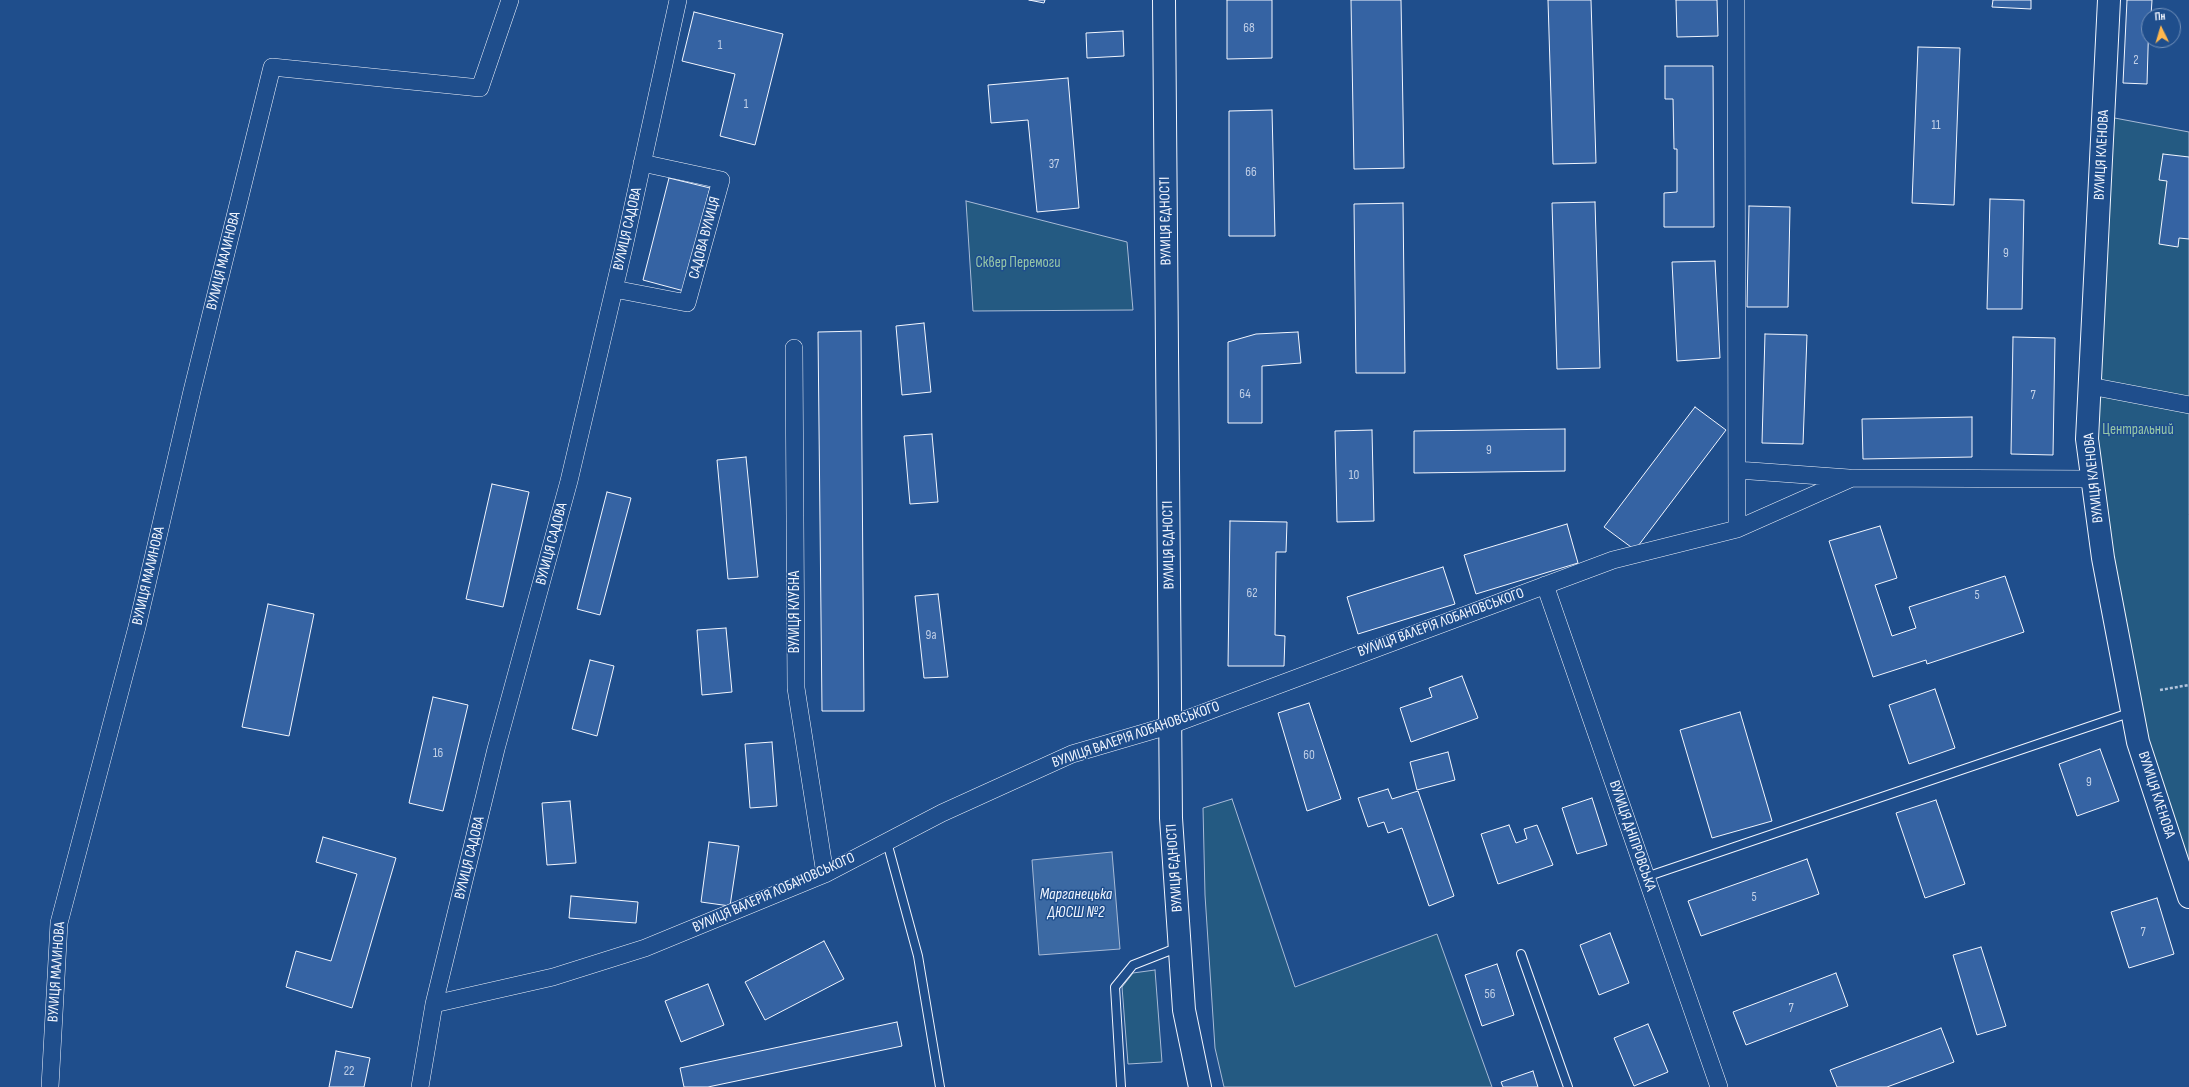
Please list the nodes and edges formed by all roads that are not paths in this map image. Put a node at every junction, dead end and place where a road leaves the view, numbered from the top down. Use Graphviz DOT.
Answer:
graph roads {
  1 [pos="510,0"];
  2 [pos="678,0"];
  3 [pos="1164,0"];
  4 [pos="1736,0"];
  5 [pos="2109,0"];
  6 [pos="642,163"];
  7 [pos="614,290"];
  8 [pos="794,348"];
  9 [pos="2090,386"];
  10 [pos="2189,405"];
  11 [pos="1737,470"];
  12 [pos="1852,478"];
  13 [pos="2092,479"];
  14 [pos="1737,530"];
  15 [pos="1545,585"];
  16 [pos="2133,712"];
  17 [pos="1171,725"];
  18 [pos="887,842"];
  19 [pos="825,874"];
  20 [pos="1646,877"];
  21 [pos="2189,897"];
  22 [pos="1180,947"];
  23 [pos="1521,954"];
  24 [pos="434,1004"];
  25 [pos="50,1087"];
  26 [pos="420,1087"];
  27 [pos="940,1087"];
  28 [pos="1121,1087"];
  29 [pos="1200,1087"];
  30 [pos="1568,1087"];
  31 [pos="1719,1087"];
  1 -- 25 [label="street, ВУЛИЦЯ МАЛИНОВА"];
  2 -- 6 [label="street, ВУЛИЦЯ САДОВА"];
  3 -- 17 [label="street, ВУЛИЦЯ ЄДНОСТІ"];
  4 -- 11 [label="street"];
  5 -- 9 [label="street, ВУЛИЦЯ КЛЕНОВА"];
  6 -- 7 [label="street, ВУЛИЦЯ САДОВА"];
  6 -- 7 [label="street, САДОВА ВУЛИЦЯ"];
  7 -- 24 [label="street, ВУЛИЦЯ САДОВА"];
  8 -- 19 [label="street, ВУЛИЦЯ КЛУБНА"];
  9 -- 10 [label="street"];
  9 -- 13 [label="street, ВУЛИЦЯ КЛЕНОВА"];
  11 -- 12 [label="street"];
  11 -- 14 [label="street"];
  12 -- 13 [label="street"];
  12 -- 14 [label="street, ВУЛИЦЯ ВАЛЕРІЯ ЛОБАНОВСЬКОГО"];
  13 -- 16 [label="street, ВУЛИЦЯ КЛЕНОВА"];
  14 -- 15 [label="street, ВУЛИЦЯ ВАЛЕРІЯ ЛОБАНОВСЬКОГО"];
  15 -- 17 [label="street, ВУЛИЦЯ ВАЛЕРІЯ ЛОБАНОВСЬКОГО"];
  15 -- 20 [label="street, ВУЛИЦЯ ДНІПРОВСЬКА"];
  16 -- 20 [label="lane"];
  16 -- 21 [label="street, ВУЛИЦЯ КЛЕНОВА"];
  17 -- 18 [label="street, ВУЛИЦЯ ВАЛЕРІЯ ЛОБАНОВСЬКОГО"];
  17 -- 22 [label="street, ВУЛИЦЯ ЄДНОСТІ"];
  18 -- 19 [label="street, ВУЛИЦЯ ВАЛЕРІЯ ЛОБАНОВСЬКОГО"];
  18 -- 27 [label="lane"];
  19 -- 24 [label="street, ВУЛИЦЯ ВАЛЕРІЯ ЛОБАНОВСЬКОГО"];
  20 -- 31 [label="street, ВУЛИЦЯ ДНІПРОВСЬКА"];
  22 -- 28 [label="lane"];
  22 -- 29 [label="street, ВУЛИЦЯ ЄДНОСТІ"];
  23 -- 30 [label="lane"];
  24 -- 26 [label="street, ВУЛИЦЯ САДОВА"];
}
